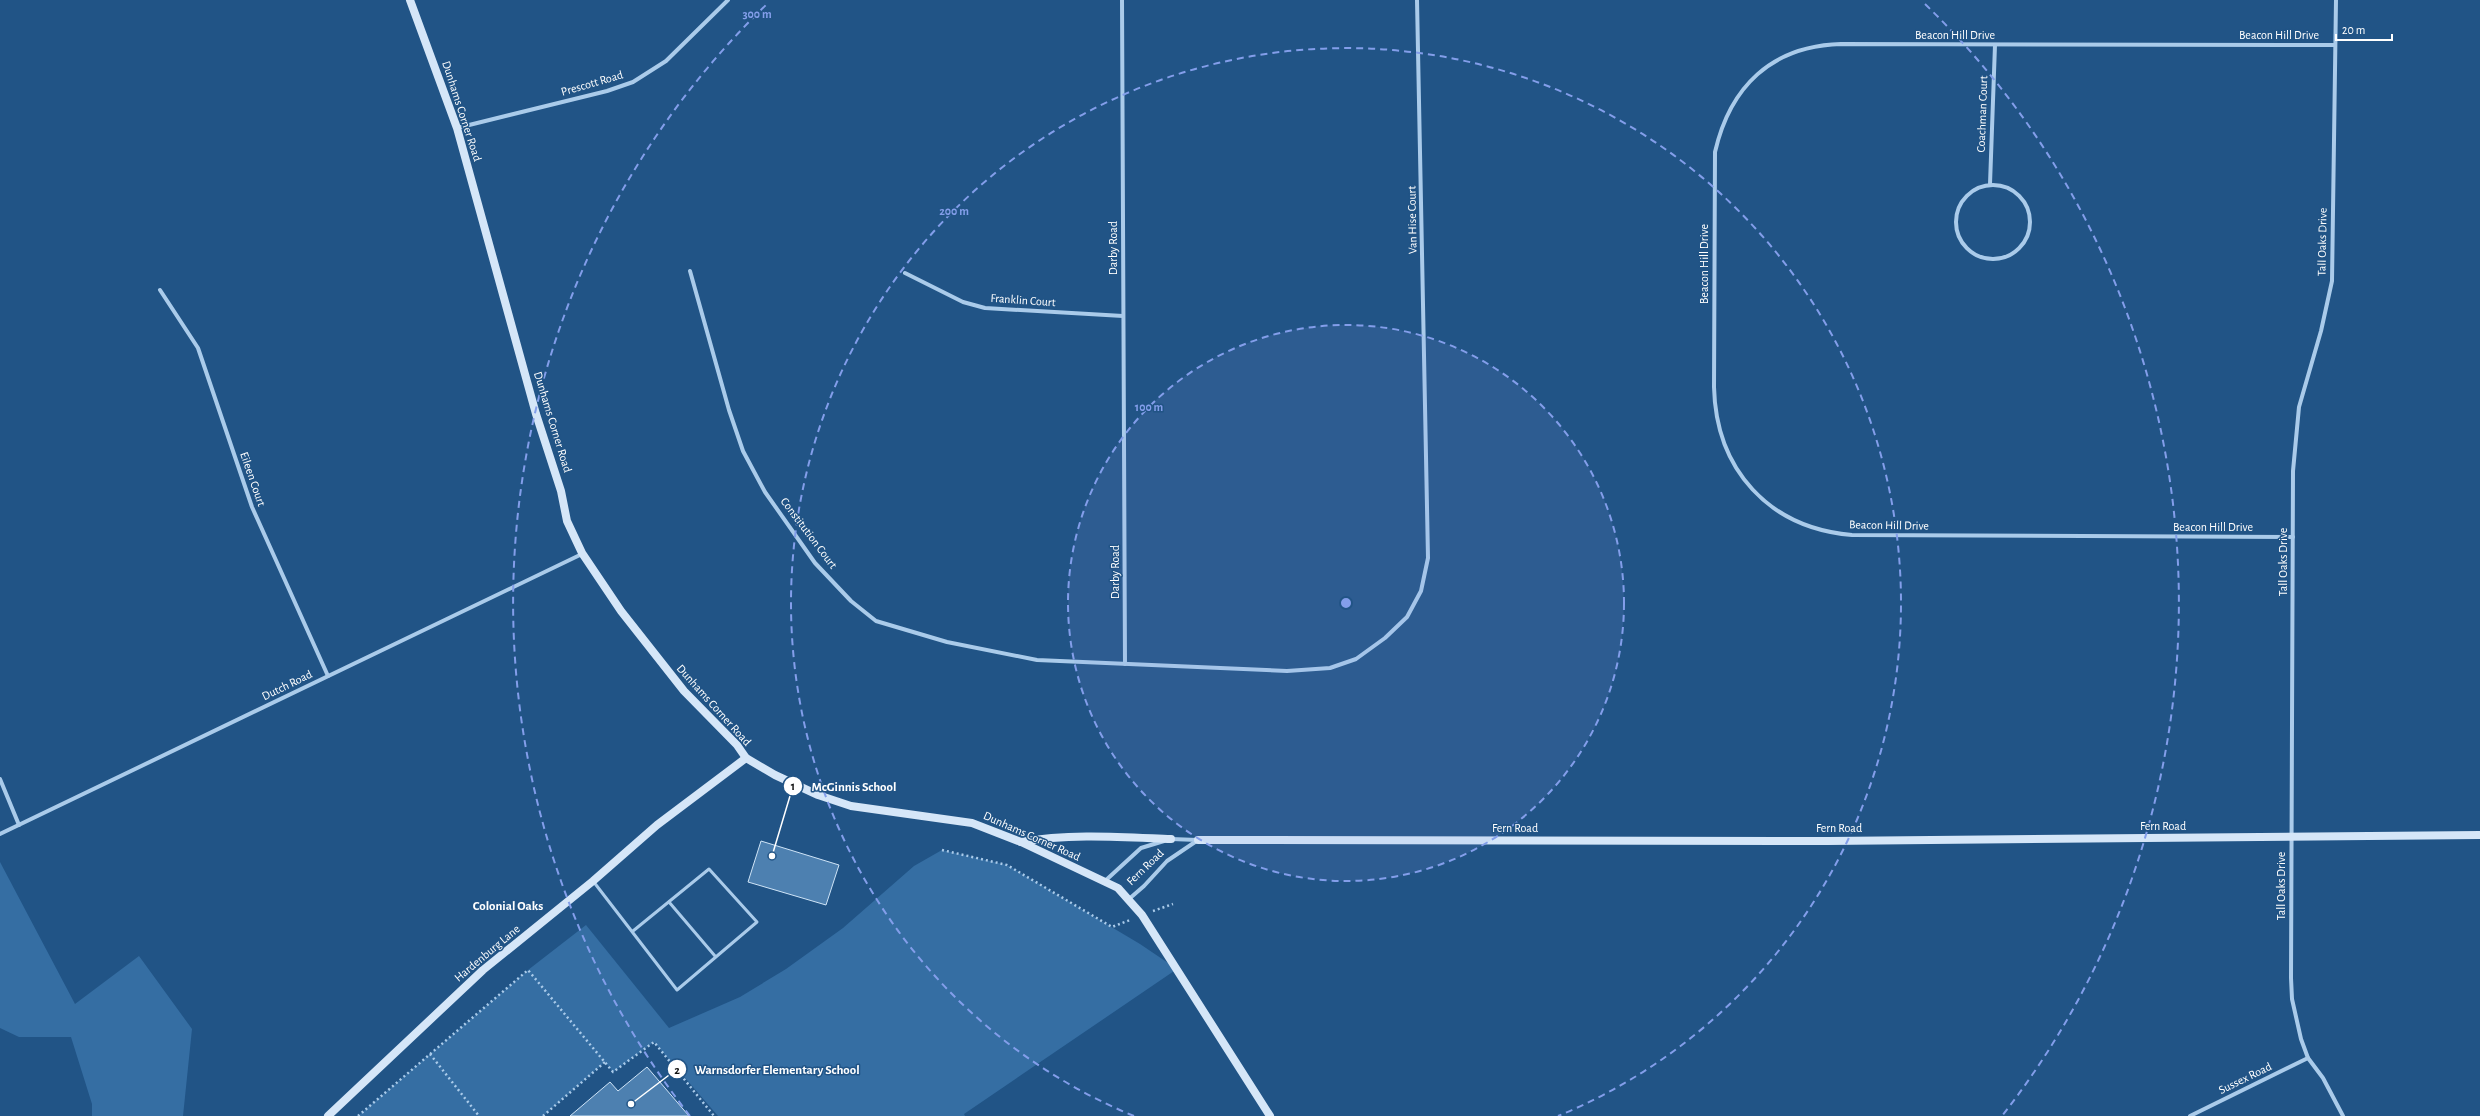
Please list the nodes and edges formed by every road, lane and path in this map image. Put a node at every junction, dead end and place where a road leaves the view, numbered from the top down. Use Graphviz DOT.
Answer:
graph roads {
  1 [pos="410,0"];
  2 [pos="728,0"];
  3 [pos="1122,0"];
  4 [pos="1417,0"];
  5 [pos="2336,0"];
  6 [pos="1994,45"];
  7 [pos="2335,45"];
  8 [pos="457,128"];
  9 [pos="1990,184"];
  10 [pos="690,271"];
  11 [pos="905,273"];
  12 [pos="160,290"];
  13 [pos="1123,316"];
  14 [pos="2293,537"];
  15 [pos="582,553"];
  16 [pos="1125,664"];
  17 [pos="328,676"];
  18 [pos="746,758"];
  19 [pos="0,779"];
  20 [pos="19,825"];
  21 [pos="0,834"];
  22 [pos="2480,835"];
  23 [pos="2291,837"];
  24 [pos="1171,839"];
  25 [pos="1198,840"];
  26 [pos="1021,842"];
  27 [pos="942,850"];
  28 [pos="594,881"];
  29 [pos="1104,882"];
  30 [pos="1129,899"];
  31 [pos="669,902"];
  32 [pos="1112,927"];
  33 [pos="633,931"];
  34 [pos="715,956"];
  35 [pos="430,1054"];
  36 [pos="2308,1058"];
  37 [pos="605,1062"];
  38 [pos="328,1116"];
  39 [pos="358,1116"];
  40 [pos="479,1116"];
  41 [pos="543,1116"];
  42 [pos="714,1116"];
  43 [pos="1270,1116"];
  44 [pos="2190,1116"];
  45 [pos="2343,1116"];
  1 -- 8 [label="street, Dunhams Corner Road"];
  2 -- 8 [label="street, Prescott Road"];
  3 -- 13 [label="street, Darby Road"];
  4 -- 16 [label="street, Van Hise Court"];
  5 -- 7 [label="street, Tall Oaks Drive"];
  6 -- 7 [label="street, Beacon Hill Drive"];
  6 -- 9 [label="street, Coachman Court"];
  6 -- 14 [label="street, Beacon Hill Drive"];
  7 -- 14 [label="street, Tall Oaks Drive"];
  8 -- 15 [label="street, Dunhams Corner Road"];
  9 -- 9 [label="street"];
  10 -- 16 [label="street, Constitution Court"];
  11 -- 13 [label="street, Franklin Court"];
  12 -- 17 [label="street, Eileen Court"];
  13 -- 16 [label="street, Darby Road"];
  14 -- 23 [label="street, Tall Oaks Drive"];
  15 -- 17 [label="street, Dutch Road"];
  15 -- 18 [label="street, Dunhams Corner Road"];
  17 -- 20 [label="street, Dutch Road"];
  18 -- 26 [label="street, Dunhams Corner Road"];
  18 -- 28 [label="street, Hardenburg Lane"];
  19 -- 20 [label="street"];
  20 -- 21 [label="street, Dutch Road"];
  22 -- 23 [label="street, Fern Road"];
  23 -- 25 [label="street, Fern Road"];
  23 -- 36 [label="street, Tall Oaks Drive"];
  24 -- 25 [label="street, Fern Road"];
  24 -- 26 [label="street"];
  24 -- 29 [label="street, Fern Road"];
  25 -- 30 [label="street, Fern Road"];
  26 -- 29 [label="street, Dunhams Corner Road"];
  27 -- 32 [label="path"];
  28 -- 33 [label="lane"];
  28 -- 38 [label="street, Hardenburg Lane"];
  29 -- 30 [label="street, Dunhams Corner Road"];
  30 -- 43 [label="street, Dunhams Corner Road"];
  31 -- 33 [label="lane"];
  31 -- 34 [label="lane"];
  31 -- 34 [label="lane"];
  33 -- 34 [label="lane"];
  35 -- 37 [label="path"];
  35 -- 39 [label="path"];
  35 -- 40 [label="path"];
  36 -- 44 [label="street, Sussex Road"];
  36 -- 45 [label="street, Tall Oaks Drive"];
  37 -- 41 [label="path"];
  37 -- 42 [label="path"];
}
